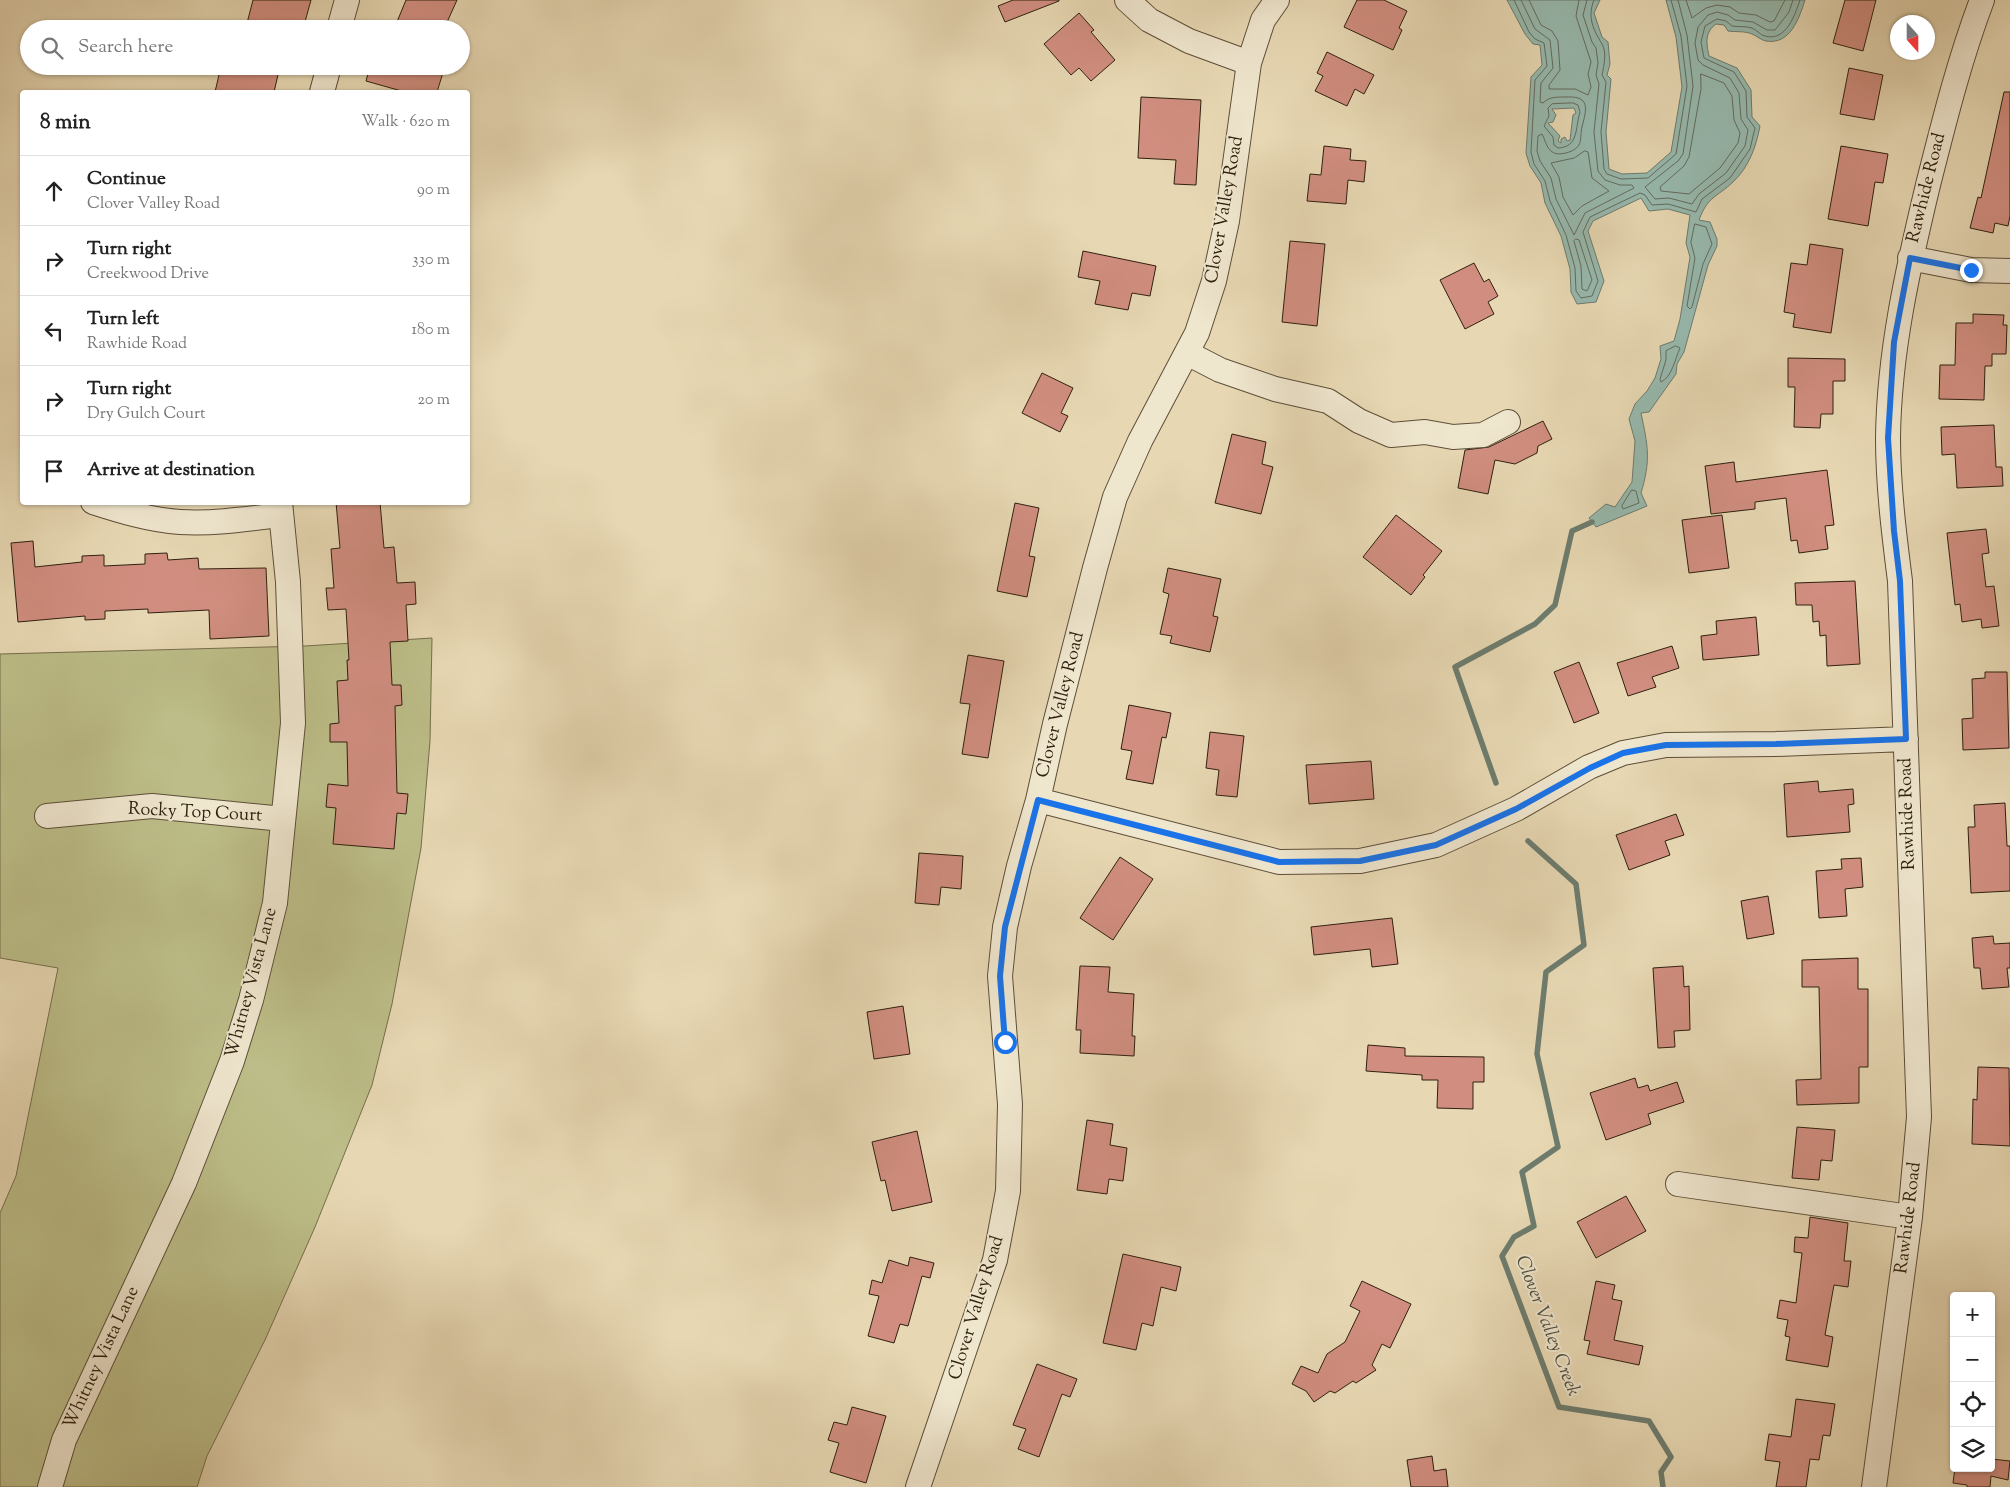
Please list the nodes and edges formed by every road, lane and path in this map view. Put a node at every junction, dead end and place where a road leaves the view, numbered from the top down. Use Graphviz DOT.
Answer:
graph roads {
  1 [pos="346,0"];
  2 [pos="1127,0"];
  3 [pos="1277,0"];
  4 [pos="1982,0"];
  5 [pos="341,20"];
  6 [pos="1248,63"];
  7 [pos="327,75"];
  8 [pos="323,90"];
  9 [pos="1910,258"];
  10 [pos="2010,271"];
  11 [pos="1187,353"];
  12 [pos="1508,422"];
  13 [pos="103,505"];
  14 [pos="280,509"];
  15 [pos="1906,739"];
  16 [pos="1038,800"];
  17 [pos="47,816"];
  18 [pos="283,819"];
  19 [pos="1678,1184"];
  20 [pos="1910,1217"];
  21 [pos="50,1487"];
  22 [pos="918,1487"];
  23 [pos="1874,1487"];
  1 -- 5 [label="street"];
  2 -- 6 [label="street"];
  3 -- 6 [label="street, Clover Valley Road"];
  4 -- 9 [label="street, Rawhide Road"];
  6 -- 11 [label="street, Clover Valley Road"];
  7 -- 8 [label="street"];
  9 -- 10 [label="street"];
  9 -- 15 [label="street, Rawhide Road"];
  11 -- 12 [label="street"];
  11 -- 16 [label="street, Clover Valley Road"];
  13 -- 14 [label="street"];
  14 -- 18 [label="street, Whitney Vista Lane"];
  15 -- 16 [label="street"];
  15 -- 20 [label="street, Rawhide Road"];
  16 -- 22 [label="street, Clover Valley Road"];
  17 -- 18 [label="street, Rocky Top Court"];
  18 -- 21 [label="street, Whitney Vista Lane"];
  19 -- 20 [label="street"];
  20 -- 23 [label="street, Rawhide Road"];
}
